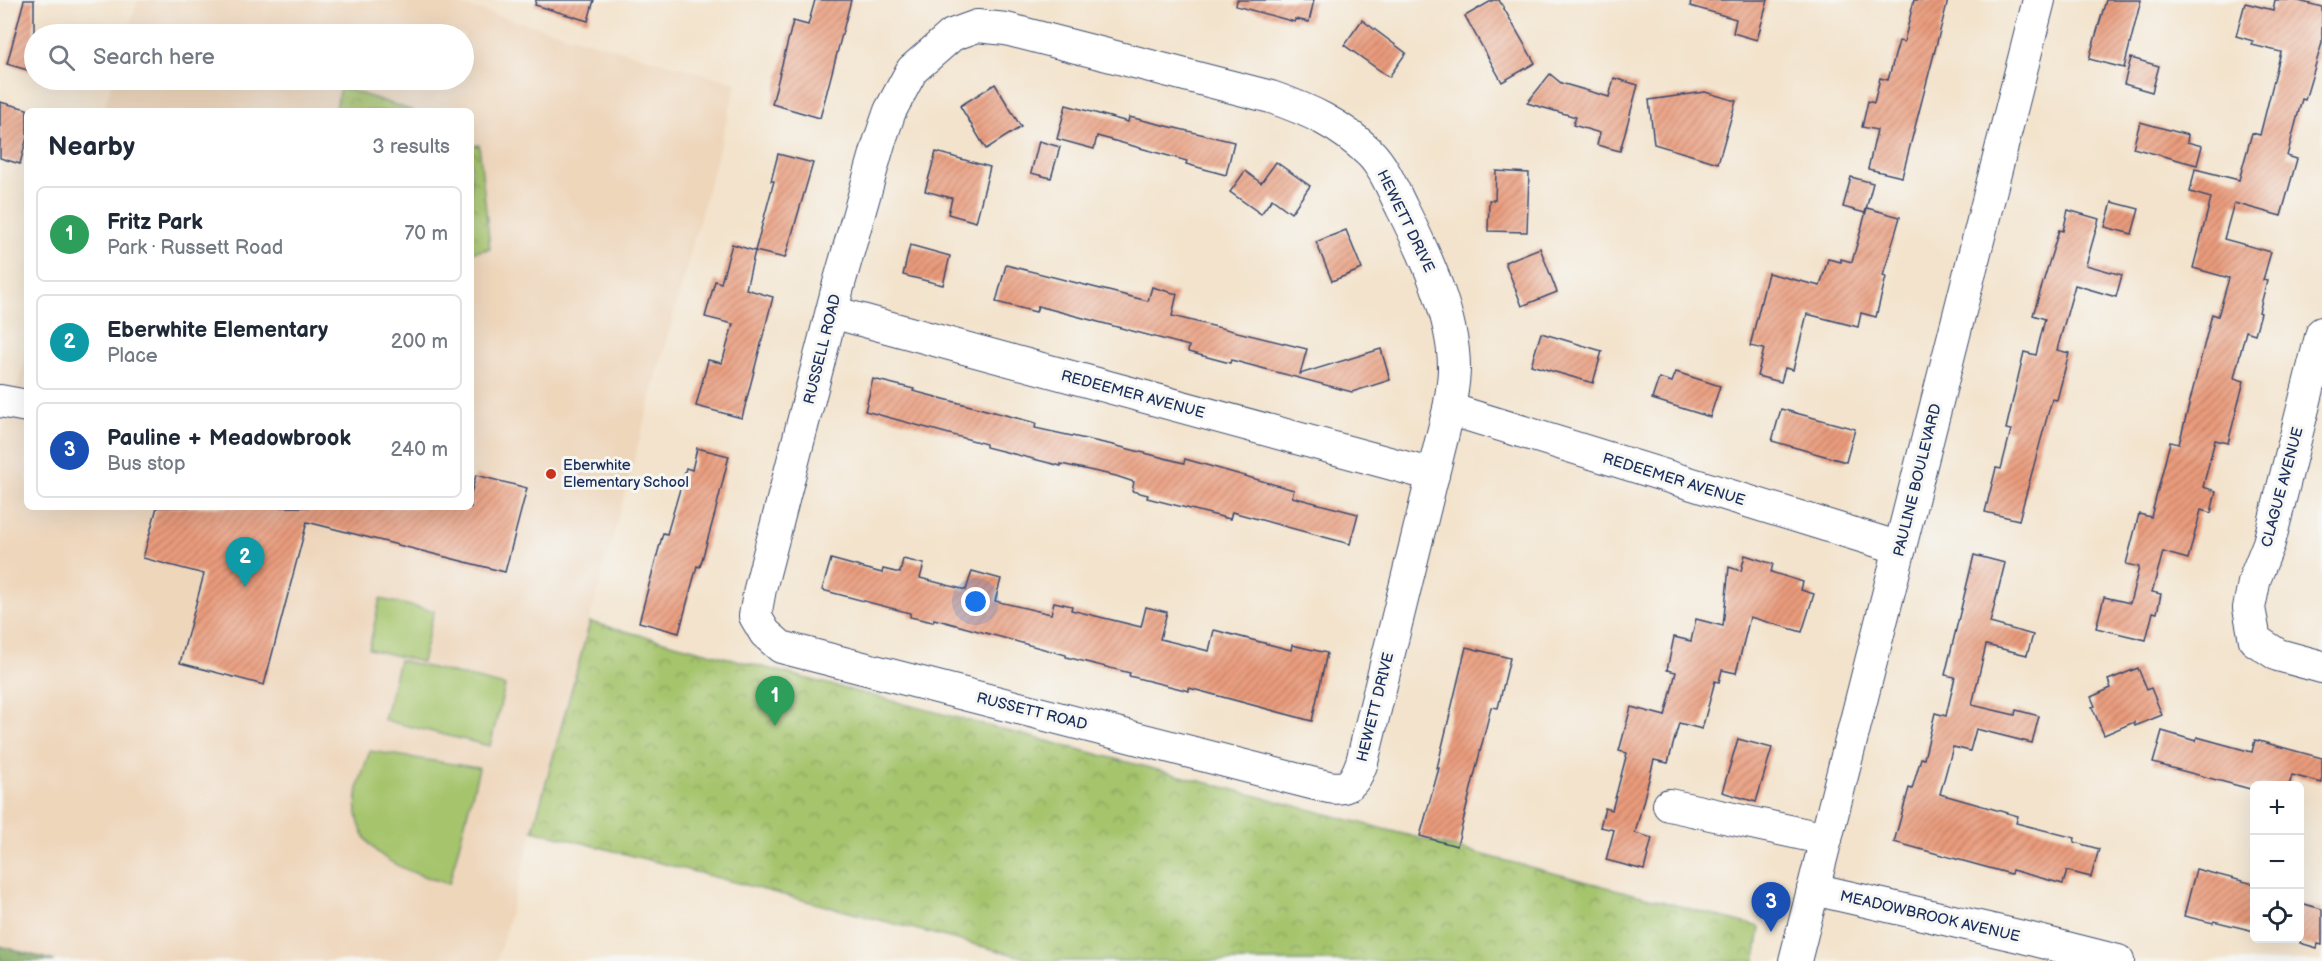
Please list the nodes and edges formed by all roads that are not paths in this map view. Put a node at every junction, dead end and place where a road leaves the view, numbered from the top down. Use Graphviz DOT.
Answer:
graph roads {
  1 [pos="2039,0"];
  2 [pos="890,111"];
  3 [pos="832,312"];
  4 [pos="2322,333"];
  5 [pos="0,401"];
  6 [pos="24,405"];
  7 [pos="1449,410"];
  8 [pos="1433,475"];
  9 [pos="1900,548"];
  10 [pos="760,589"];
  11 [pos="2322,667"];
  12 [pos="1350,784"];
  13 [pos="1669,805"];
  14 [pos="1826,839"];
  15 [pos="1813,890"];
  16 [pos="1795,961"];
  17 [pos="2118,961"];
  1 -- 9 [label="street, PAULINE BOULEVARD"];
  2 -- 3 [label="street, RUSSELL ROAD"];
  2 -- 7 [label="street, HEWETT DRIVE"];
  3 -- 8 [label="street, REDEEMER AVENUE"];
  3 -- 10 [label="street, RUSSELL ROAD"];
  4 -- 11 [label="street, CLAGUE AVENUE"];
  5 -- 6 [label="street"];
  7 -- 8 [label="street, HEWETT DRIVE"];
  7 -- 9 [label="street, REDEEMER AVENUE"];
  8 -- 12 [label="street, HEWETT DRIVE"];
  9 -- 14 [label="street, PAULINE BOULEVARD"];
  10 -- 12 [label="street, RUSSETT ROAD"];
  13 -- 14 [label="street"];
  14 -- 15 [label="street, PAULINE BOULEVARD"];
  15 -- 16 [label="street, PAULINE BOULEVARD"];
  15 -- 17 [label="street, MEADOWBROOK AVENUE"];
}
